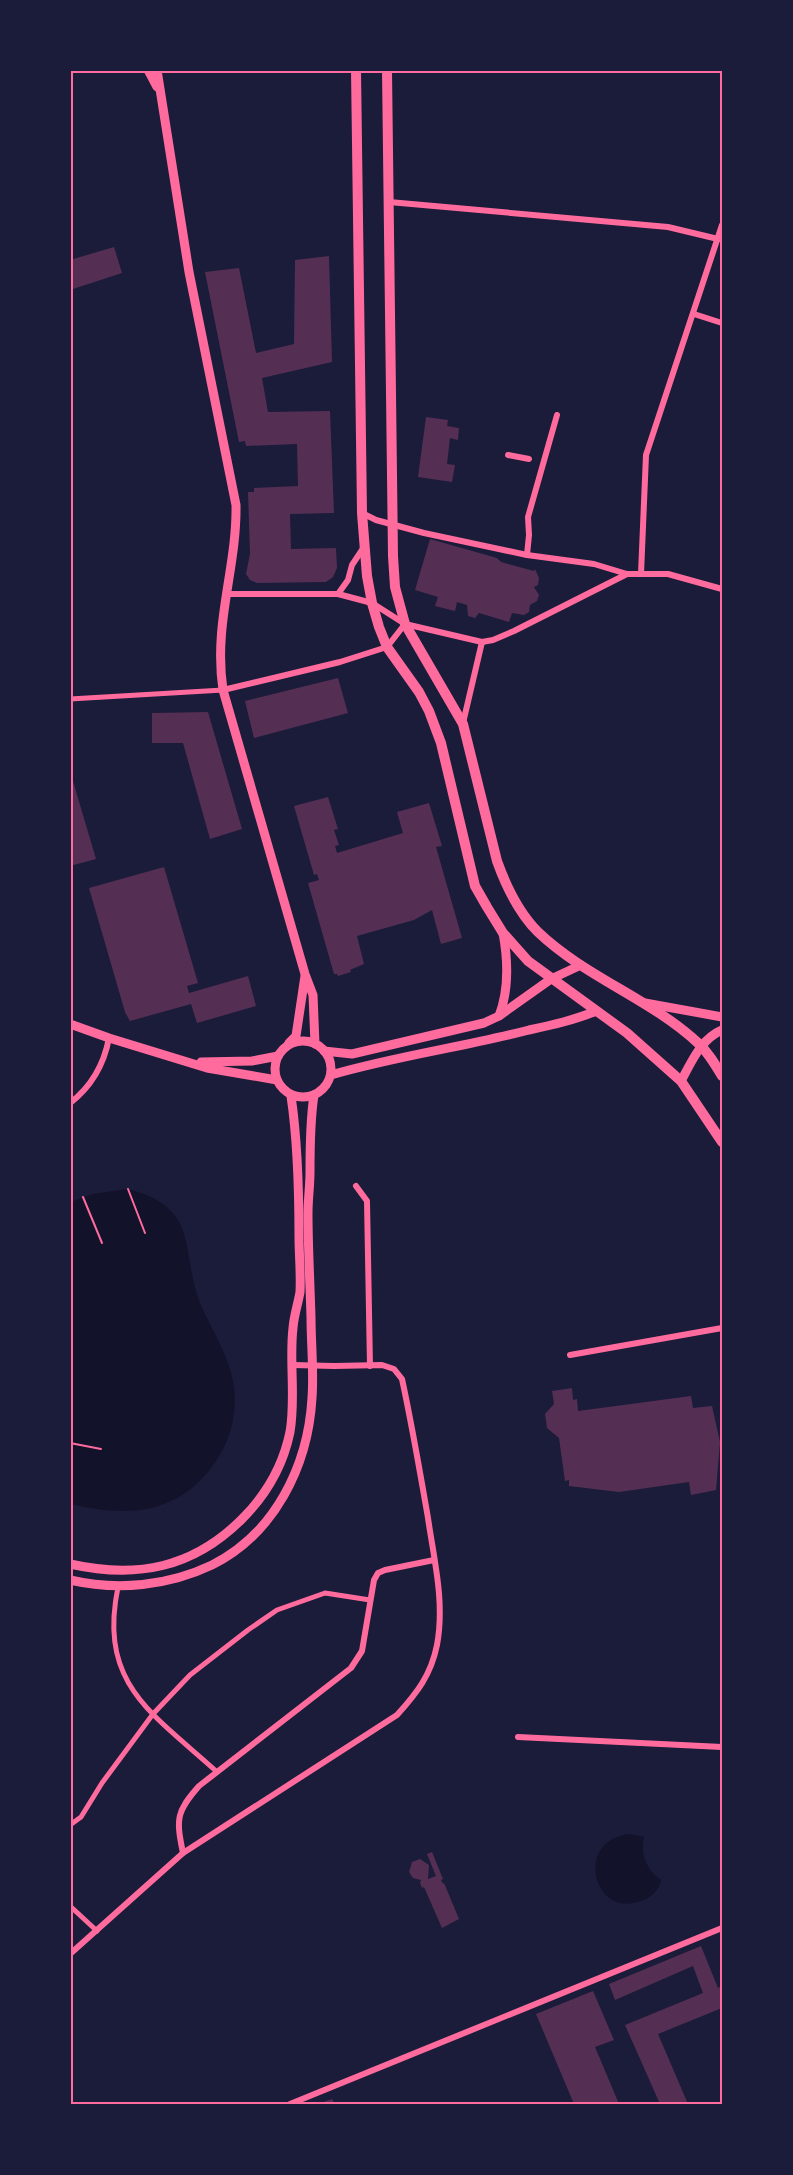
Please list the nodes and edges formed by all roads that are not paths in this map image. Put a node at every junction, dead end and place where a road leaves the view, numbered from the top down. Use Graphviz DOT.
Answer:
graph roads {
  1 [pos="148,70"];
  2 [pos="157,70"];
  3 [pos="356,70"];
  4 [pos="387,70"];
  5 [pos="158,89"];
  6 [pos="388,202"];
  7 [pos="723,225"];
  8 [pos="718,239"];
  9 [pos="694,314"];
  10 [pos="723,323"];
  11 [pos="556,415"];
  12 [pos="508,455"];
  13 [pos="529,459"];
  14 [pos="362,513"];
  15 [pos="392,524"];
  16 [pos="364,546"];
  17 [pos="527,555"];
  18 [pos="641,573"];
  19 [pos="627,574"];
  20 [pos="723,589"];
  21 [pos="226,594"];
  22 [pos="338,594"];
  23 [pos="372,603"];
  24 [pos="405,624"];
  25 [pos="482,642"];
  26 [pos="387,647"];
  27 [pos="223,690"];
  28 [pos="70,699"];
  29 [pos="463,724"];
  30 [pos="503,933"];
  31 [pos="581,965"];
  32 [pos="305,974"];
  33 [pos="550,979"];
  34 [pos="640,1002"];
  35 [pos="596,1011"];
  36 [pos="723,1017"];
  37 [pos="495,1018"];
  38 [pos="70,1024"];
  39 [pos="723,1030"];
  40 [pos="109,1038"];
  41 [pos="496,1039"];
  42 [pos="315,1044"];
  43 [pos="288,1045"];
  44 [pos="701,1046"];
  45 [pos="324,1051"];
  46 [pos="278,1056"];
  47 [pos="193,1062"];
  48 [pos="331,1075"];
  49 [pos="723,1076"];
  50 [pos="277,1080"];
  51 [pos="681,1081"];
  52 [pos="314,1095"];
  53 [pos="291,1096"];
  54 [pos="70,1103"];
  55 [pos="723,1142"];
  56 [pos="356,1186"];
  57 [pos="723,1328"];
  58 [pos="570,1355"];
  59 [pos="293,1365"];
  60 [pos="313,1365"];
  61 [pos="370,1366"];
  62 [pos="434,1560"];
  63 [pos="70,1564"];
  64 [pos="70,1580"];
  65 [pos="117,1587"];
  66 [pos="370,1600"];
  67 [pos="153,1714"];
  68 [pos="518,1737"];
  69 [pos="723,1747"];
  70 [pos="216,1771"];
  71 [pos="70,1824"];
  72 [pos="183,1853"];
  73 [pos="70,1906"];
  74 [pos="723,1928"];
  75 [pos="97,1931"];
  76 [pos="70,1954"];
  77 [pos="290,2104"];
  1 -- 5 [label="street"];
  2 -- 5 [label="street"];
  3 -- 14 [label="main road"];
  4 -- 6 [label="main road"];
  5 -- 21 [label="street"];
  6 -- 8 [label="street"];
  6 -- 15 [label="main road"];
  7 -- 8 [label="street"];
  8 -- 9 [label="street"];
  9 -- 10 [label="street"];
  9 -- 18 [label="street"];
  11 -- 17 [label="street"];
  12 -- 13 [label="street"];
  14 -- 15 [label="street"];
  14 -- 16 [label="main road"];
  15 -- 17 [label="street"];
  15 -- 24 [label="main road"];
  16 -- 22 [label="street"];
  16 -- 23 [label="main road"];
  17 -- 19 [label="street"];
  18 -- 19 [label="street"];
  18 -- 20 [label="street"];
  19 -- 25 [label="street"];
  21 -- 22 [label="street"];
  21 -- 27 [label="street"];
  22 -- 23 [label="street"];
  23 -- 24 [label="street"];
  23 -- 26 [label="main road"];
  24 -- 25 [label="street"];
  24 -- 26 [label="street"];
  24 -- 29 [label="main road"];
  25 -- 29 [label="street"];
  26 -- 27 [label="street"];
  26 -- 30 [label="main road"];
  27 -- 28 [label="street"];
  27 -- 32 [label="street"];
  29 -- 31 [label="main road"];
  30 -- 33 [label="main road"];
  30 -- 37 [label="street"];
  31 -- 33 [label="street"];
  31 -- 34 [label="main road"];
  32 -- 42 [label="street"];
  32 -- 43 [label="street"];
  33 -- 35 [label="main road"];
  33 -- 37 [label="street"];
  34 -- 36 [label="street"];
  34 -- 44 [label="main road"];
  35 -- 41 [label="street"];
  35 -- 51 [label="main road"];
  37 -- 41 [label="street"];
  37 -- 45 [label="street"];
  38 -- 40 [label="street"];
  39 -- 44 [label="street"];
  40 -- 47 [label="street"];
  40 -- 54 [label="street"];
  41 -- 48 [label="street"];
  42 -- 43 [label="street"];
  42 -- 45 [label="street"];
  43 -- 46 [label="street"];
  44 -- 49 [label="main road"];
  44 -- 51 [label="street"];
  45 -- 48 [label="street"];
  46 -- 47 [label="street"];
  46 -- 50 [label="street"];
  47 -- 50 [label="street"];
  48 -- 52 [label="street"];
  50 -- 53 [label="street"];
  51 -- 55 [label="main road"];
  52 -- 53 [label="street"];
  52 -- 60 [label="street"];
  53 -- 59 [label="street"];
  56 -- 61 [label="street"];
  57 -- 58 [label="street"];
  59 -- 60 [label="street"];
  59 -- 63 [label="street"];
  60 -- 61 [label="street"];
  60 -- 65 [label="street"];
  61 -- 62 [label="street"];
  62 -- 66 [label="street"];
  62 -- 72 [label="street"];
  64 -- 65 [label="street"];
  65 -- 67 [label="street"];
  66 -- 67 [label="street"];
  66 -- 70 [label="street"];
  67 -- 70 [label="street"];
  67 -- 71 [label="street"];
  68 -- 69 [label="street"];
  70 -- 72 [label="street"];
  72 -- 75 [label="street"];
  73 -- 75 [label="street"];
  74 -- 77 [label="street"];
  75 -- 76 [label="street"];
}
